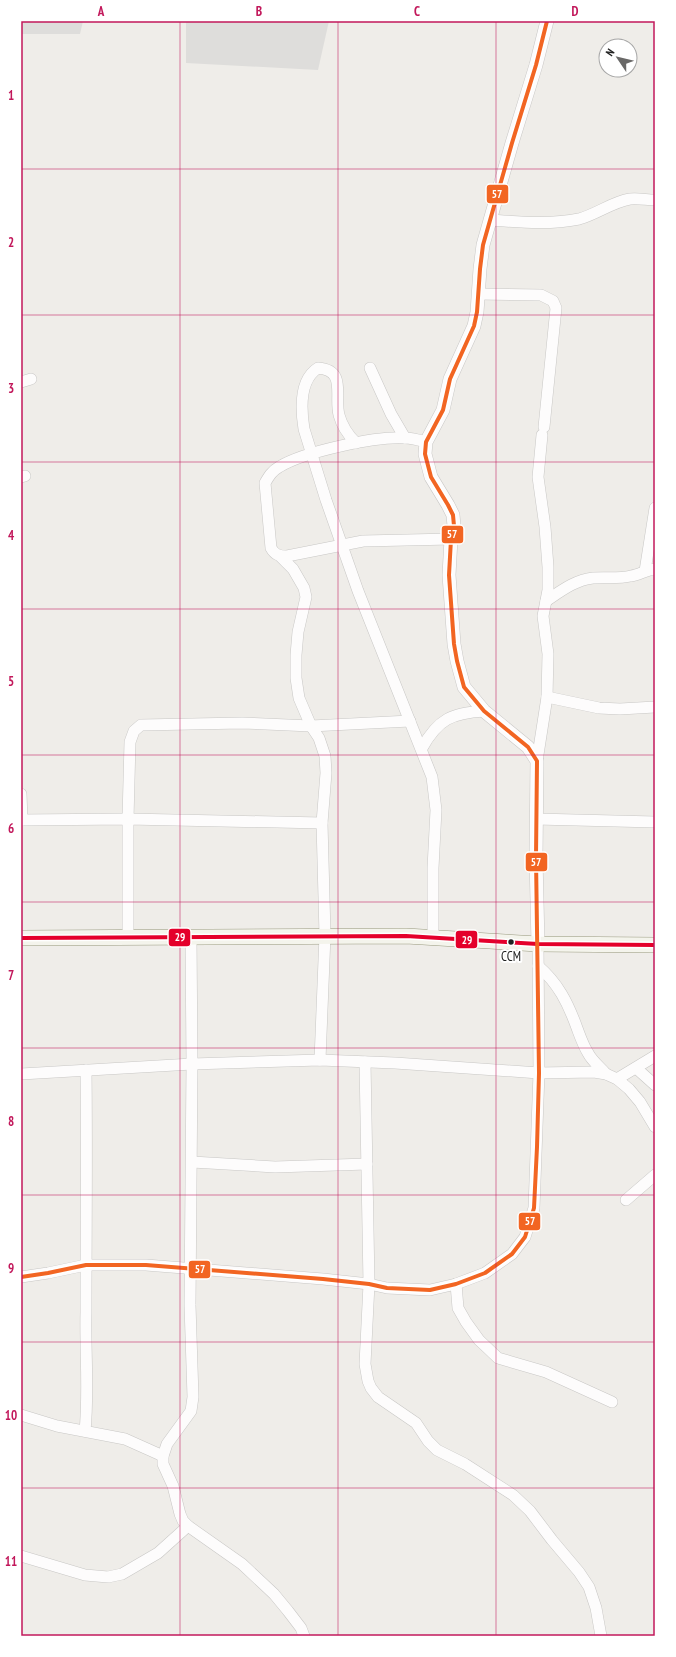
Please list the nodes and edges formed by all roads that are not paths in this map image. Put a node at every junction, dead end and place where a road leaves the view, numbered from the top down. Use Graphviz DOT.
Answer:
graph roads {
  1 [pos="547,21"];
  2 [pos="655,200"];
  3 [pos="490,220"];
  4 [pos="478,294"];
  5 [pos="370,368"];
  6 [pos="405,438"];
  7 [pos="426,442"];
  8 [pos="356,443"];
  9 [pos="313,454"];
  10 [pos="655,508"];
  11 [pos="451,539"];
  12 [pos="342,545"];
  13 [pos="280,556"];
  14 [pos="650,570"];
  15 [pos="546,601"];
  16 [pos="547,697"];
  17 [pos="655,707"];
  18 [pos="484,711"];
  19 [pos="410,721"];
  20 [pos="311,726"];
  21 [pos="422,748"];
  22 [pos="538,761"];
  23 [pos="21,794"];
  24 [pos="128,819"];
  25 [pos="536,819"];
  26 [pos="21,820"];
  27 [pos="655,822"];
  28 [pos="322,823"];
  29 [pos="325,935"];
  30 [pos="128,937"];
  31 [pos="191,937"];
  32 [pos="21,938"];
  33 [pos="433,938"];
  34 [pos="538,944"];
  35 [pos="655,944"];
  36 [pos="538,966"];
  37 [pos="655,1056"];
  38 [pos="320,1060"];
  39 [pos="365,1062"];
  40 [pos="192,1064"];
  41 [pos="636,1068"];
  42 [pos="86,1070"];
  43 [pos="539,1073"];
  44 [pos="21,1074"];
  45 [pos="606,1074"];
  46 [pos="617,1079"];
  47 [pos="655,1085"];
  48 [pos="655,1127"];
  49 [pos="192,1162"];
  50 [pos="367,1164"];
  51 [pos="655,1175"];
  52 [pos="626,1200"];
  53 [pos="86,1265"];
  54 [pos="191,1269"];
  55 [pos="21,1277"];
  56 [pos="369,1284"];
  57 [pos="456,1284"];
  58 [pos="612,1402"];
  59 [pos="21,1414"];
  60 [pos="85,1430"];
  61 [pos="163,1456"];
  62 [pos="188,1526"];
  63 [pos="21,1556"];
  64 [pos="304,1636"];
  65 [pos="601,1636"];
  1 -- 3 [label="street"];
  2 -- 3 [label="street"];
  3 -- 4 [label="street"];
  4 -- 7 [label="street"];
  4 -- 15 [label="street"];
  5 -- 6 [label="street"];
  6 -- 7 [label="street"];
  6 -- 8 [label="street"];
  7 -- 11 [label="street"];
  8 -- 9 [label="street"];
  8 -- 9 [label="street"];
  9 -- 12 [label="street"];
  9 -- 13 [label="street"];
  10 -- 14 [label="street"];
  11 -- 12 [label="street"];
  11 -- 18 [label="street"];
  12 -- 13 [label="street"];
  12 -- 19 [label="street"];
  13 -- 20 [label="street"];
  14 -- 15 [label="street"];
  15 -- 16 [label="street"];
  16 -- 17 [label="street"];
  16 -- 22 [label="street"];
  18 -- 21 [label="street"];
  18 -- 22 [label="street"];
  19 -- 20 [label="street"];
  19 -- 21 [label="street"];
  20 -- 24 [label="street"];
  20 -- 28 [label="street"];
  21 -- 33 [label="street"];
  22 -- 25 [label="street"];
  23 -- 26 [label="street"];
  24 -- 26 [label="street"];
  24 -- 28 [label="street"];
  24 -- 30 [label="street"];
  25 -- 27 [label="street"];
  25 -- 34 [label="street"];
  28 -- 29 [label="street"];
  29 -- 31 [label="main road"];
  29 -- 33 [label="main road"];
  29 -- 38 [label="street"];
  30 -- 31 [label="main road"];
  30 -- 32 [label="main road"];
  31 -- 40 [label="street"];
  33 -- 34 [label="main road"];
  34 -- 35 [label="main road"];
  34 -- 36 [label="street"];
  36 -- 43 [label="street"];
  36 -- 45 [label="street"];
  37 -- 41 [label="street"];
  38 -- 39 [label="street"];
  38 -- 40 [label="street"];
  39 -- 43 [label="street"];
  39 -- 50 [label="street"];
  40 -- 42 [label="street"];
  40 -- 49 [label="street"];
  41 -- 46 [label="street"];
  41 -- 47 [label="street"];
  42 -- 44 [label="street"];
  42 -- 53 [label="street"];
  43 -- 45 [label="street"];
  43 -- 57 [label="street"];
  45 -- 46 [label="street"];
  46 -- 48 [label="street"];
  49 -- 50 [label="street"];
  49 -- 54 [label="street"];
  50 -- 56 [label="street"];
  51 -- 52 [label="street"];
  53 -- 54 [label="street"];
  53 -- 55 [label="street"];
  53 -- 60 [label="street"];
  54 -- 56 [label="street"];
  54 -- 61 [label="street"];
  56 -- 57 [label="street"];
  56 -- 65 [label="street"];
  57 -- 58 [label="street"];
  59 -- 60 [label="street"];
  60 -- 61 [label="street"];
  61 -- 62 [label="street"];
  62 -- 63 [label="street"];
  62 -- 64 [label="street"];
}
